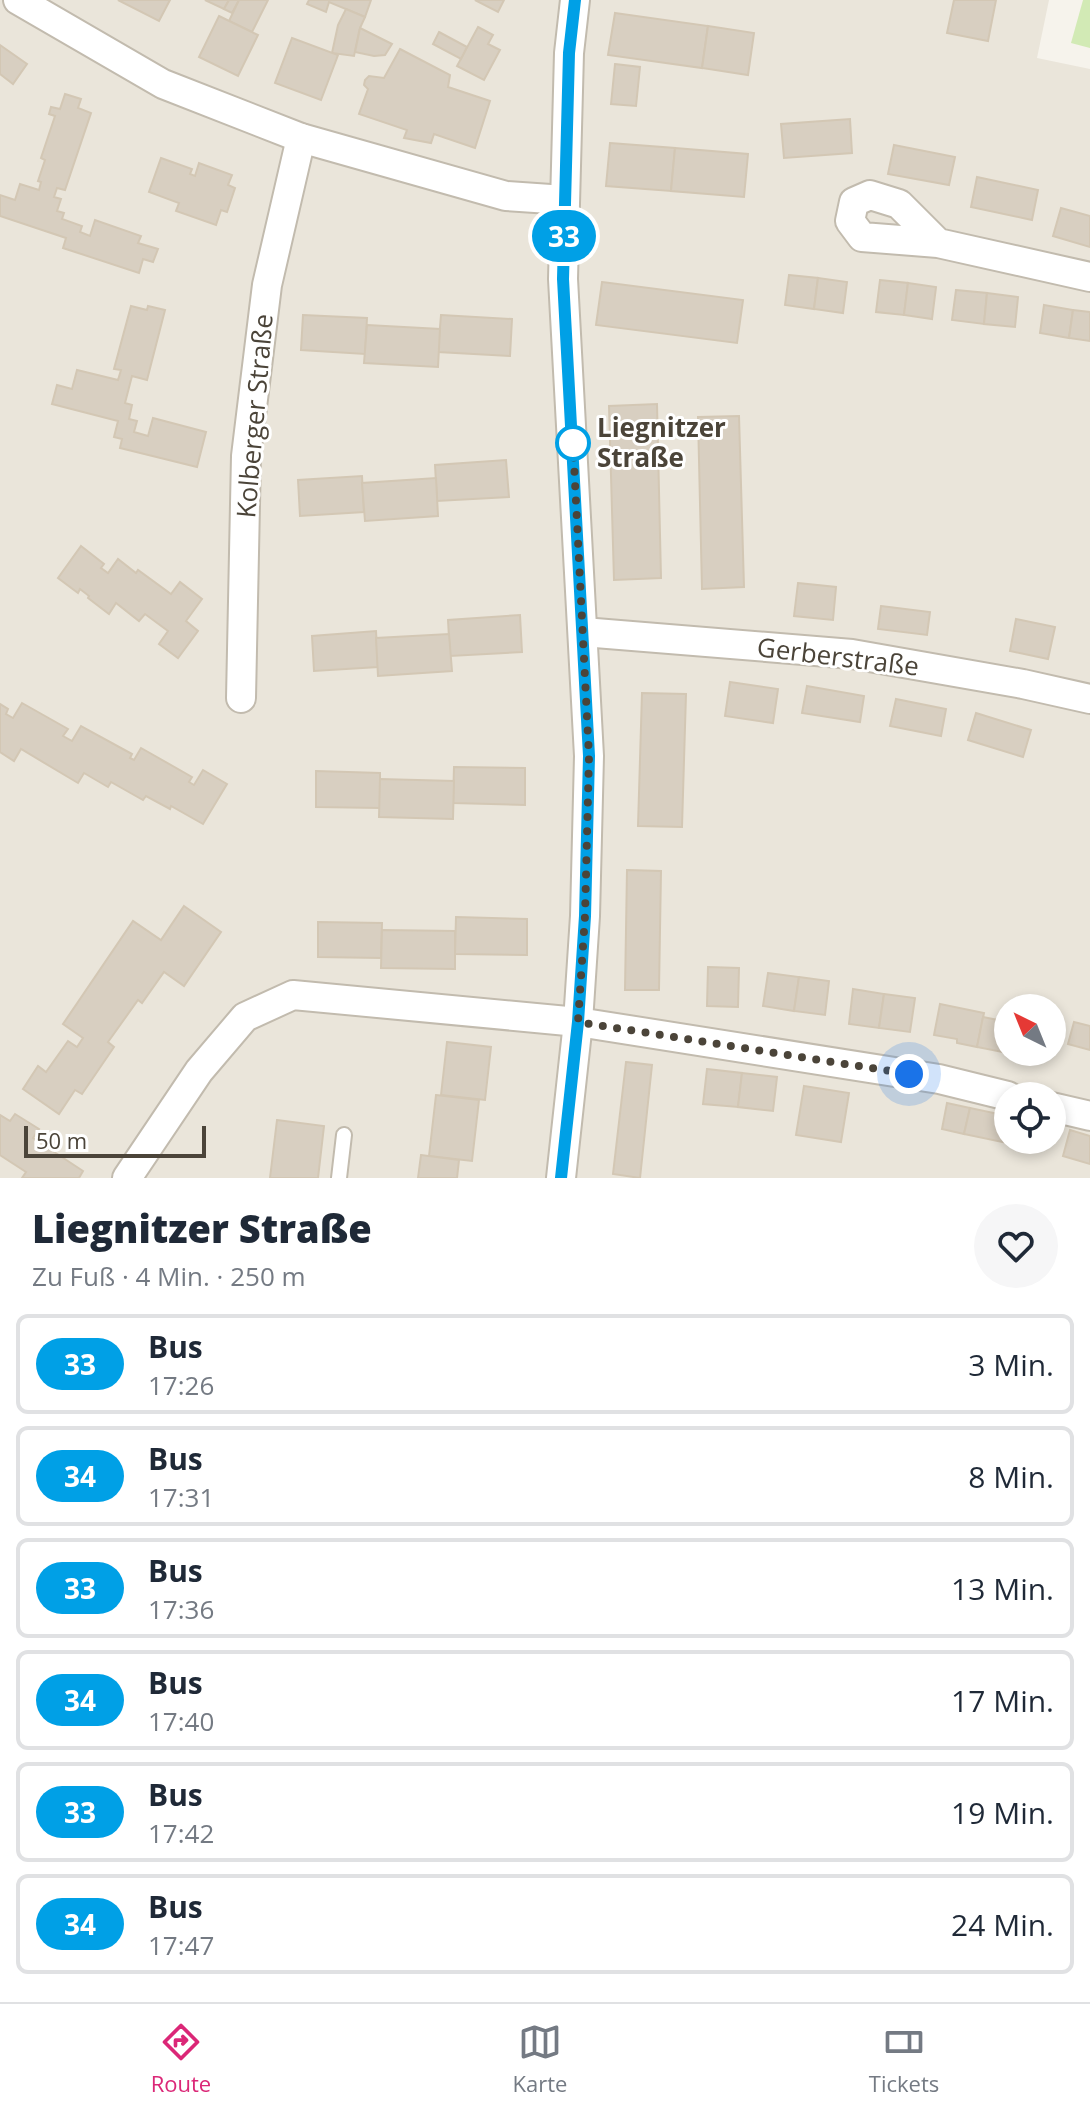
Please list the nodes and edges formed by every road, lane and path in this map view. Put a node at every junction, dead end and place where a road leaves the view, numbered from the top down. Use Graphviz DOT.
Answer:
graph roads {
  1 [pos="575,0"];
  2 [pos="27,2"];
  3 [pos="301,138"];
  4 [pos="565,200"];
  5 [pos="938,243"];
  6 [pos="1090,277"];
  7 [pos="583,632"];
  8 [pos="241,698"];
  9 [pos="1090,699"];
  10 [pos="578,1022"];
  11 [pos="994,1093"];
  12 [pos="1066,1110"];
  13 [pos="1090,1116"];
  14 [pos="344,1135"];
  15 [pos="127,1178"];
  16 [pos="339,1178"];
  17 [pos="561,1178"];
  1 -- 4 [label="street"];
  2 -- 3 [label="street"];
  3 -- 4 [label="street"];
  3 -- 8 [label="street, Kolberger Straße"];
  4 -- 7 [label="street"];
  5 -- 6 [label="street"];
  7 -- 9 [label="street, Gerberstraße"];
  7 -- 10 [label="street"];
  10 -- 11 [label="street"];
  10 -- 15 [label="street"];
  10 -- 17 [label="street"];
  12 -- 13 [label="street"];
  14 -- 16 [label="lane"];
}
